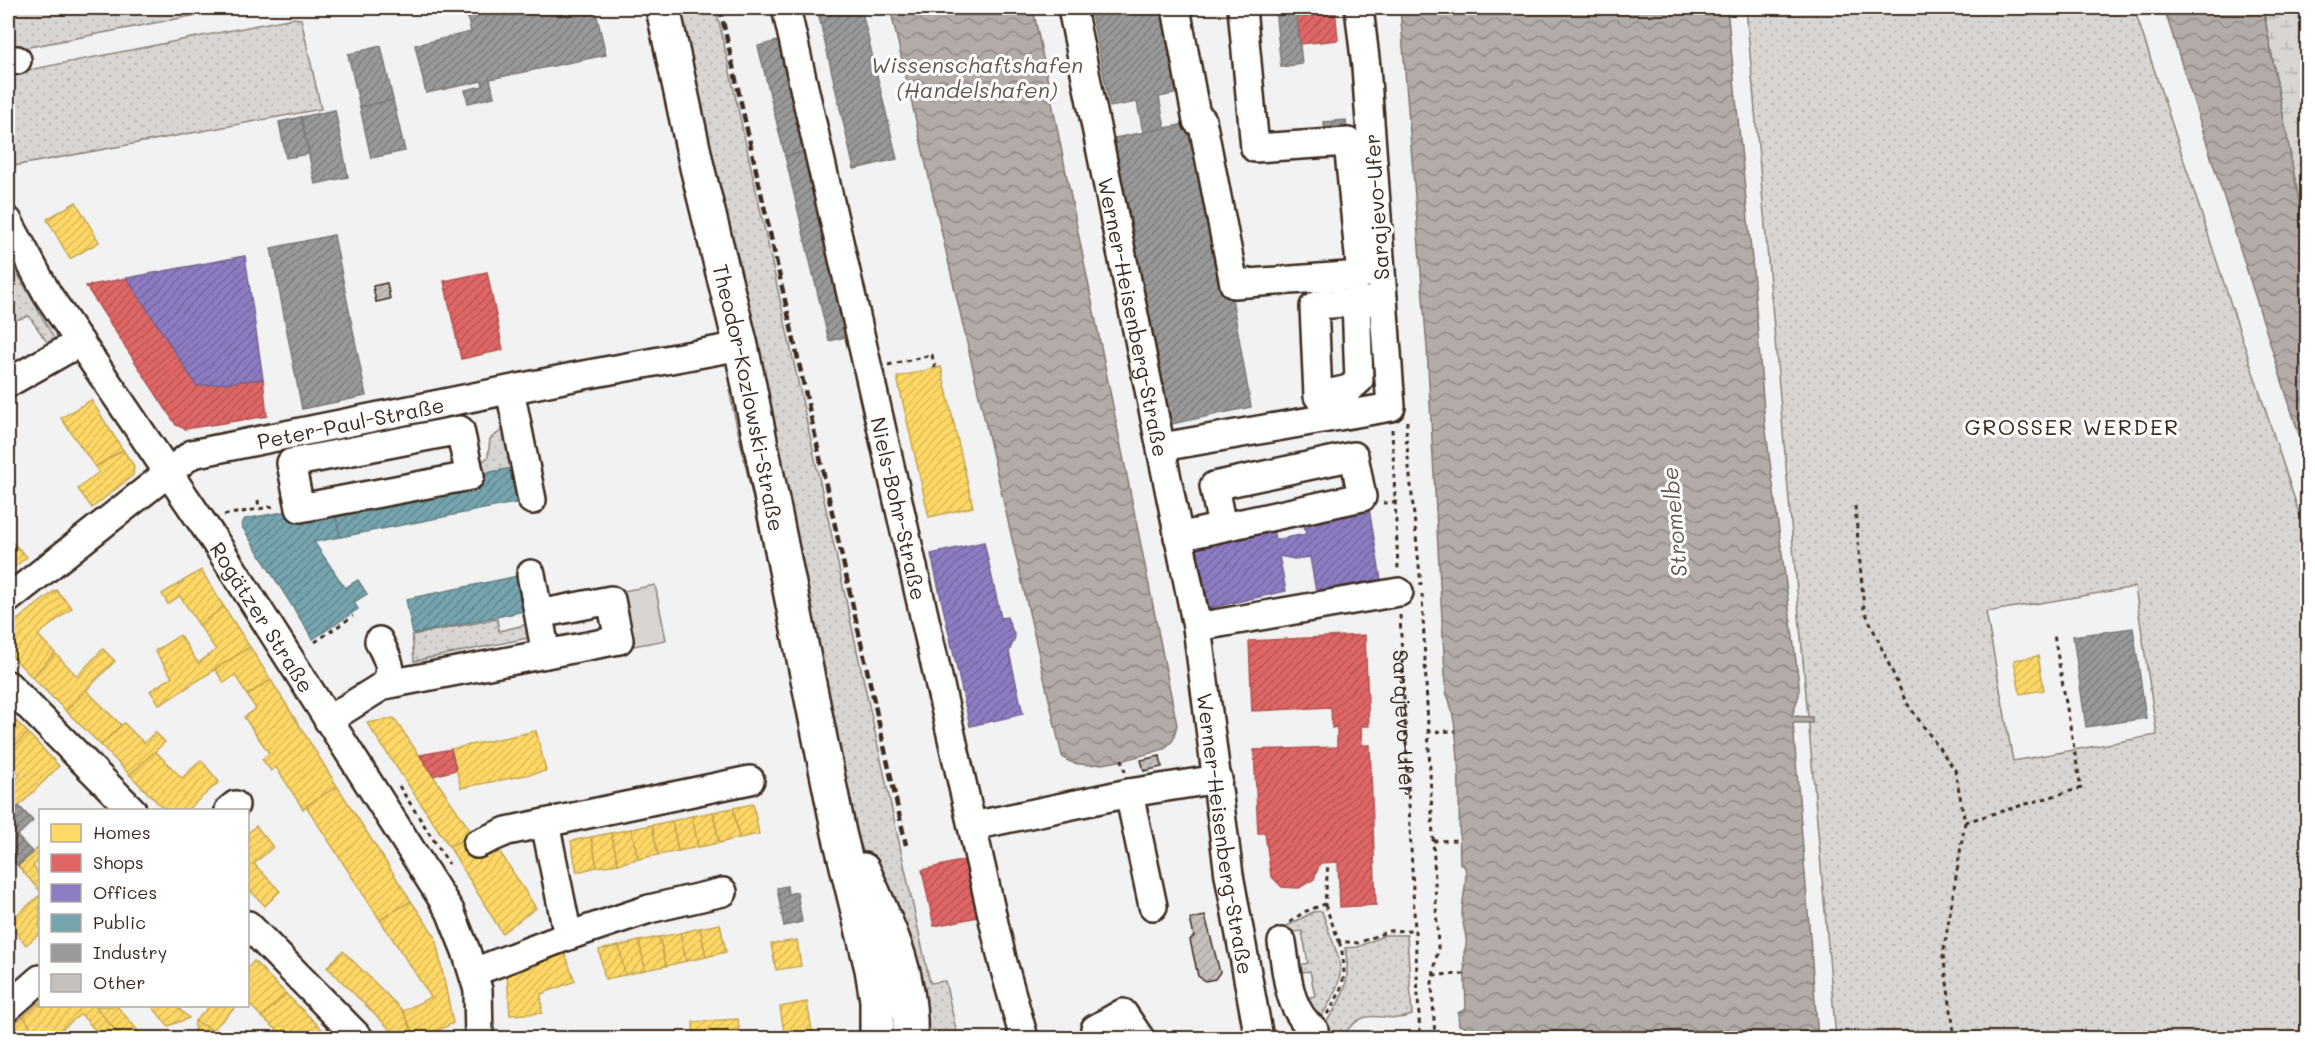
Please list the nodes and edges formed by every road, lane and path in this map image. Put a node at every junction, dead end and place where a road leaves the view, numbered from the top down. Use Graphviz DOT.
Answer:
graph roads {
  1 [pos="663,8"];
  2 [pos="786,8"];
  3 [pos="1072,8"];
  4 [pos="1176,8"];
  5 [pos="1242,8"];
  6 [pos="1359,8"];
  7 [pos="8,221"];
  8 [pos="80,342"];
  9 [pos="741,346"];
  10 [pos="935,368"];
  11 [pos="869,369"];
  12 [pos="8,383"];
  13 [pos="510,390"];
  14 [pos="1400,410"];
  15 [pos="368,418"];
  16 [pos="373,447"];
  17 [pos="1162,447"];
  18 [pos="168,471"];
  19 [pos="258,500"];
  20 [pos="532,500"];
  21 [pos="281,505"];
  22 [pos="1855,506"];
  23 [pos="260,509"];
  24 [pos="222,516"];
  25 [pos="1222,527"];
  26 [pos="1178,537"];
  27 [pos="531,574"];
  28 [pos="1399,592"];
  29 [pos="8,599"];
  30 [pos="539,614"];
  31 [pos="353,616"];
  32 [pos="1197,627"];
  33 [pos="2054,634"];
  34 [pos="379,641"];
  35 [pos="315,642"];
  36 [pos="546,654"];
  37 [pos="8,685"];
  38 [pos="384,685"];
  39 [pos="328,720"];
  40 [pos="1455,731"];
  41 [pos="1427,732"];
  42 [pos="1218,779"];
  43 [pos="750,780"];
  44 [pos="831,787"];
  45 [pos="1129,793"];
  46 [pos="131,809"];
  47 [pos="1965,822"];
  48 [pos="545,823"];
  49 [pos="973,826"];
  50 [pos="1459,840"];
  51 [pos="1433,841"];
  52 [pos="477,844"];
  53 [pos="1328,863"];
  54 [pos="723,892"];
  55 [pos="1325,904"];
  56 [pos="1153,906"];
  57 [pos="249,926"];
  58 [pos="1412,930"];
  59 [pos="1287,932"];
  60 [pos="568,936"];
  61 [pos="1338,940"];
  62 [pos="474,972"];
  63 [pos="1466,974"];
  64 [pos="1433,975"];
  65 [pos="39,980"];
  66 [pos="8,1007"];
  67 [pos="1016,1009"];
  68 [pos="1095,1029"];
  69 [pos="1314,1034"];
  70 [pos="478,1035"];
  71 [pos="359,1038"];
  72 [pos="878,1038"];
  73 [pos="909,1038"];
  74 [pos="1024,1038"];
  75 [pos="1032,1038"];
  76 [pos="1140,1038"];
  77 [pos="1259,1038"];
  78 [pos="1419,1038"];
  79 [pos="1435,1038"];
  80 [pos="1955,1038"];
  1 -- 9 [label="main road, Theodor-Kozlowski-Straße"];
  2 -- 11 [label="street, Niels-Bohr-Straße"];
  3 -- 17 [label="street, Werner-Heisenberg-Straße"];
  4 -- 5 [label="street"];
  6 -- 14 [label="street, Sarajevo-Ufer"];
  7 -- 8 [label="street, Rogätzer Straße"];
  8 -- 12 [label="street"];
  8 -- 18 [label="street, Rogätzer Straße"];
  9 -- 13 [label="street, Peter-Paul-Straße"];
  9 -- 44 [label="main road, Theodor-Kozlowski-Straße"];
  10 -- 11 [label="path"];
  11 -- 49 [label="street, Niels-Bohr-Straße"];
  13 -- 15 [label="street, Peter-Paul-Straße"];
  13 -- 20 [label="street"];
  14 -- 17 [label="street"];
  14 -- 28 [label="path, Sarajevo-Ufer"];
  14 -- 41 [label="path"];
  15 -- 16 [label="street"];
  15 -- 18 [label="street, Peter-Paul-Straße"];
  16 -- 16 [label="street"];
  17 -- 26 [label="street, Werner-Heisenberg-Straße"];
  18 -- 29 [label="street, Peter-Paul-Straße"];
  18 -- 39 [label="street, Rogätzer Straße"];
  19 -- 23 [label="path"];
  21 -- 23 [label="path"];
  22 -- 47 [label="path"];
  23 -- 24 [label="path"];
  25 -- 25 [label="street"];
  25 -- 26 [label="street"];
  26 -- 32 [label="street, Werner-Heisenberg-Straße"];
  27 -- 30 [label="street"];
  28 -- 32 [label="street"];
  28 -- 58 [label="path, Sarajevo-Ufer"];
  30 -- 36 [label="street"];
  30 -- 36 [label="street"];
  31 -- 35 [label="path"];
  32 -- 42 [label="street, Werner-Heisenberg-Straße"];
  33 -- 47 [label="path"];
  34 -- 38 [label="street"];
  36 -- 38 [label="street"];
  37 -- 46 [label="street"];
  38 -- 39 [label="street"];
  39 -- 62 [label="street, Rogätzer Straße"];
  40 -- 41 [label="path"];
  41 -- 51 [label="path"];
  42 -- 45 [label="street"];
  42 -- 77 [label="street, Werner-Heisenberg-Straße"];
  43 -- 48 [label="street"];
  44 -- 72 [label="main road, Theodor-Kozlowski-Straße"];
  44 -- 73 [label="main road, Theodor-Kozlowski-Straße"];
  45 -- 49 [label="street"];
  45 -- 56 [label="street"];
  47 -- 80 [label="path"];
  48 -- 52 [label="street"];
  48 -- 60 [label="street"];
  49 -- 67 [label="street, Niels-Bohr-Straße"];
  50 -- 51 [label="path"];
  51 -- 64 [label="path"];
  53 -- 55 [label="path"];
  54 -- 60 [label="street"];
  55 -- 59 [label="path"];
  55 -- 61 [label="path"];
  57 -- 71 [label="street"];
  58 -- 61 [label="path"];
  58 -- 78 [label="path, Sarajevo-Ufer"];
  59 -- 69 [label="street"];
  60 -- 62 [label="street"];
  61 -- 69 [label="path"];
  62 -- 70 [label="street, Rogätzer Straße"];
  63 -- 64 [label="path"];
  64 -- 79 [label="path"];
  65 -- 66 [label="street"];
  67 -- 74 [label="street, Niels-Bohr-Straße"];
  67 -- 75 [label="street, Niels-Bohr-Straße"];
  68 -- 76 [label="street"];
}
